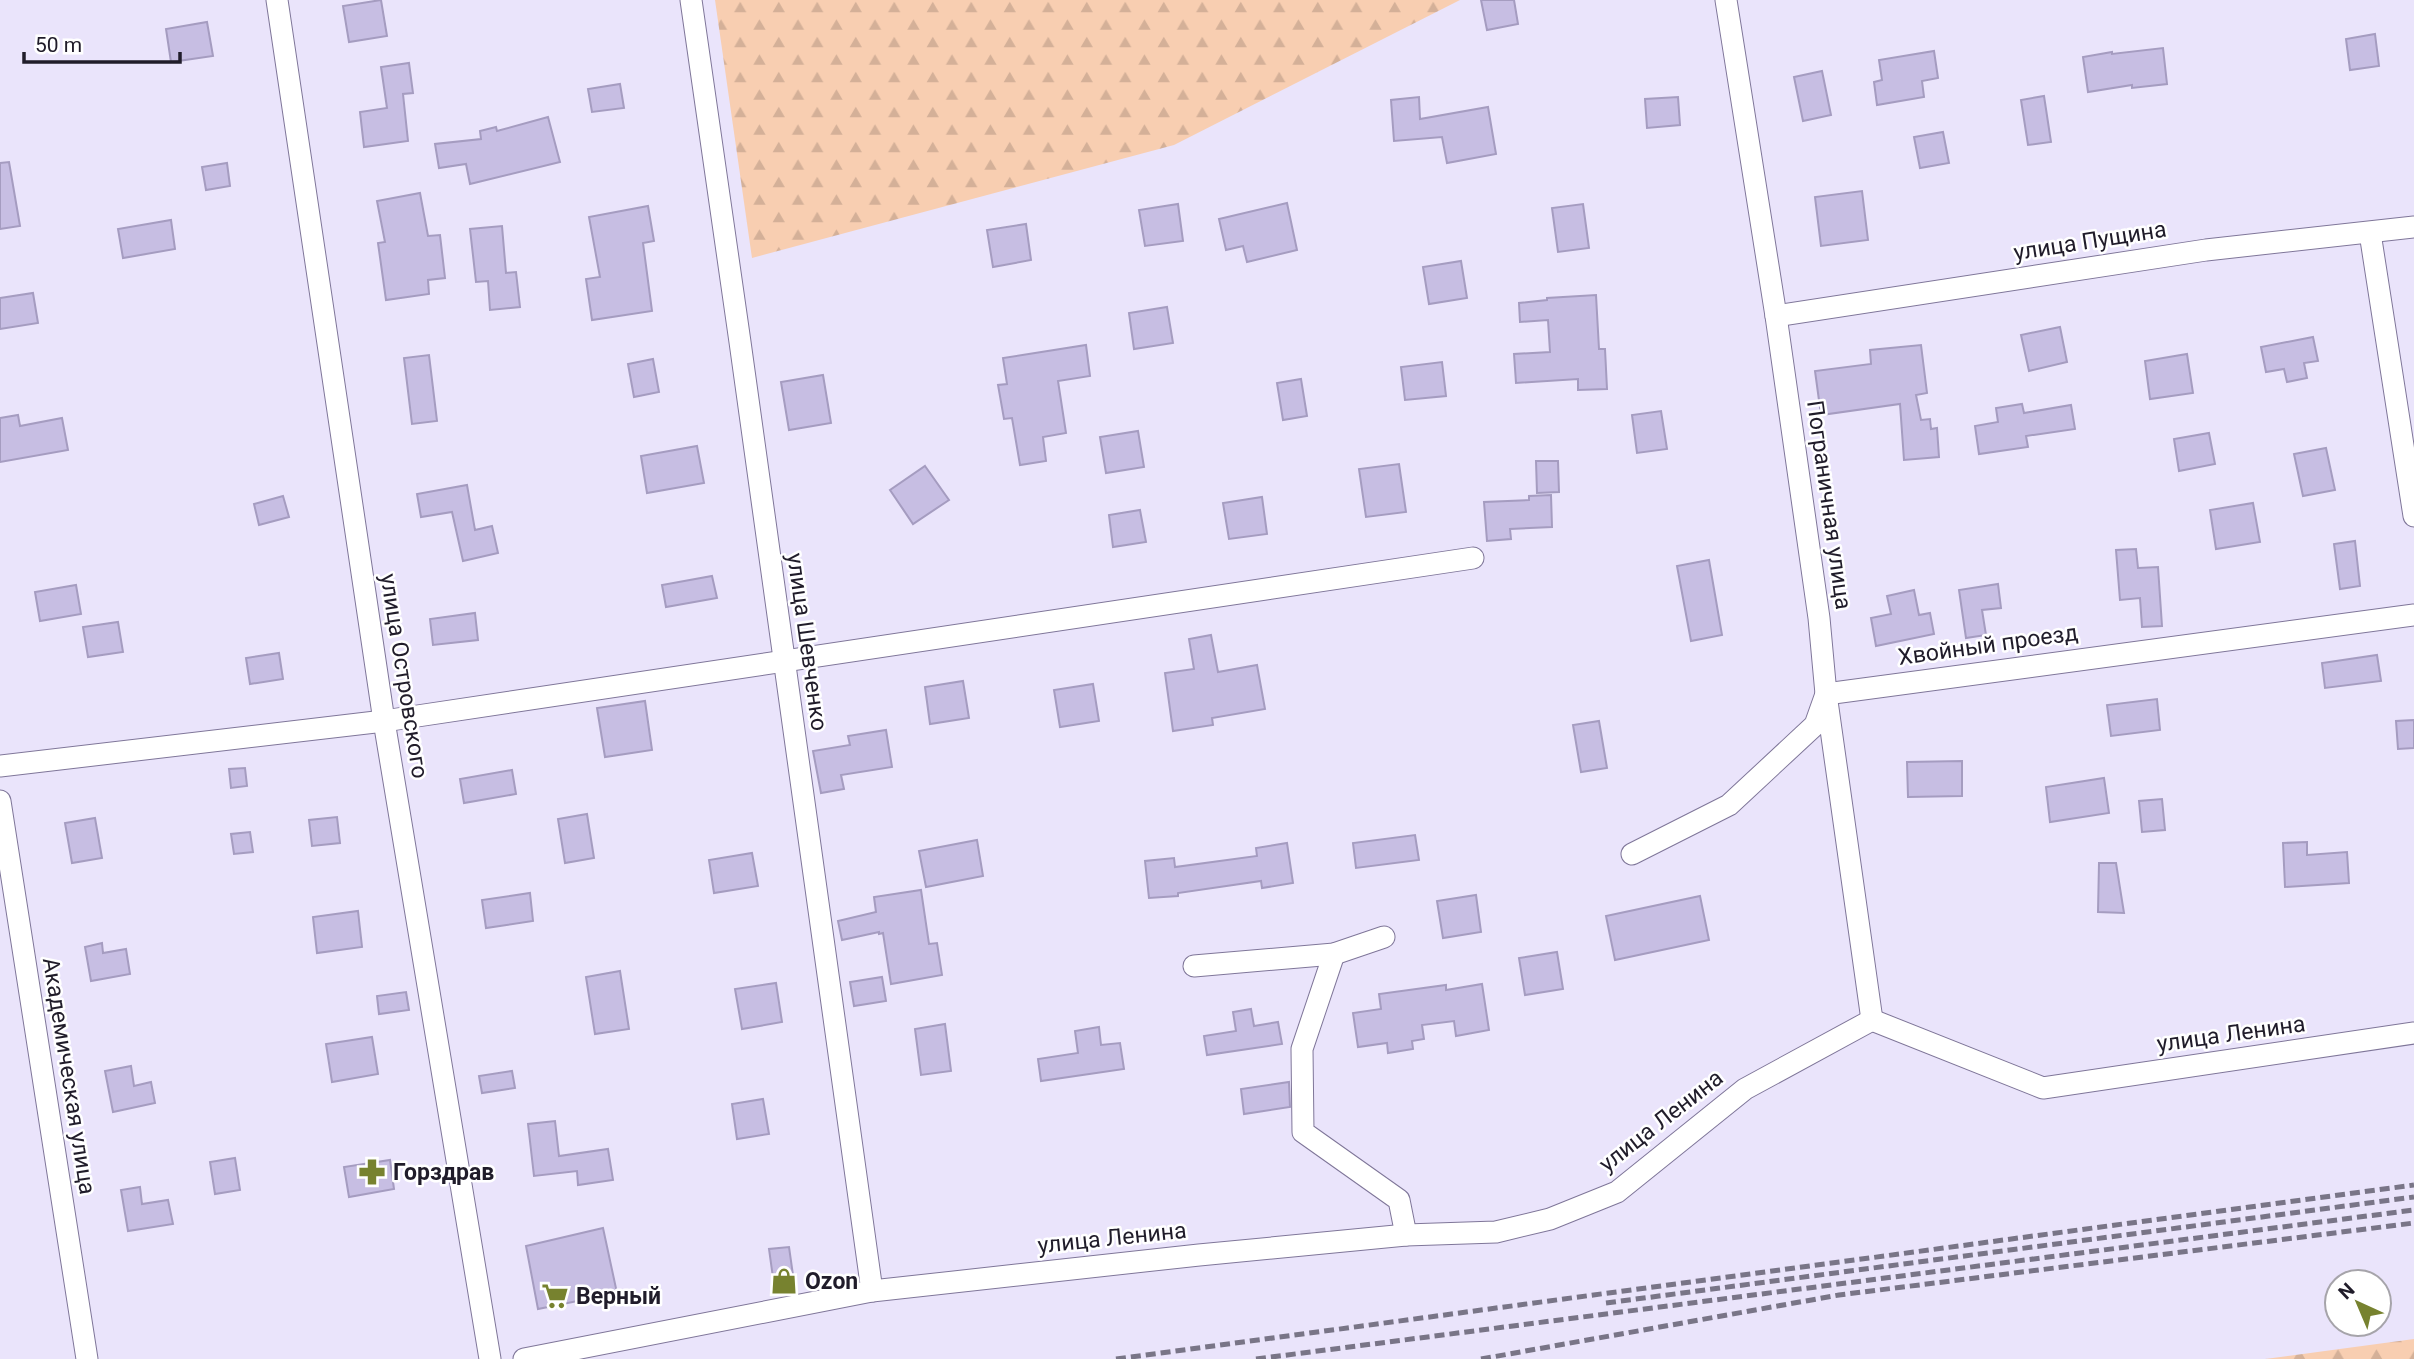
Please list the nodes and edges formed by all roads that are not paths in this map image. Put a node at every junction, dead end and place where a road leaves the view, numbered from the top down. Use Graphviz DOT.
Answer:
graph roads {
  1 [pos="278,0"];
  2 [pos="691,0"];
  3 [pos="1726,0"];
  4 [pos="2414,227"];
  5 [pos="2370,233"];
  6 [pos="1776,316"];
  7 [pos="2414,516"];
  8 [pos="1473,558"];
  9 [pos="2414,615"];
  10 [pos="783,661"];
  11 [pos="1826,694"];
  12 [pos="384,721"];
  13 [pos="0,766"];
  14 [pos="0,801"];
  15 [pos="1632,854"];
  16 [pos="1384,937"];
  17 [pos="1334,954"];
  18 [pos="1194,966"];
  19 [pos="1872,1020"];
  20 [pos="2414,1033"];
  21 [pos="1406,1235"];
  22 [pos="873,1291"];
  23 [pos="87,1359"];
  24 [pos="490,1359"];
  25 [pos="524,1359"];
  1 -- 12 [label="street, улица Островского"];
  2 -- 10 [label="street, улица Шевченко"];
  3 -- 6 [label="street, Пограничная улица"];
  4 -- 5 [label="street, улица Пущина"];
  5 -- 6 [label="street, улица Пущина"];
  5 -- 7 [label="street"];
  6 -- 11 [label="street, Пограничная улица"];
  8 -- 10 [label="street"];
  9 -- 11 [label="street, Хвойный проезд"];
  10 -- 12 [label="street"];
  10 -- 22 [label="street, улица Шевченко"];
  11 -- 15 [label="street"];
  11 -- 19 [label="street, Пограничная улица"];
  12 -- 13 [label="street"];
  12 -- 24 [label="street, улица Островского"];
  14 -- 23 [label="street, Академическая улица"];
  16 -- 17 [label="street"];
  17 -- 18 [label="street"];
  17 -- 21 [label="street"];
  19 -- 20 [label="street, улица Ленина"];
  19 -- 21 [label="street, улица Ленина"];
  21 -- 22 [label="street, улица Ленина"];
  22 -- 25 [label="street, улица Ленина"];
}
